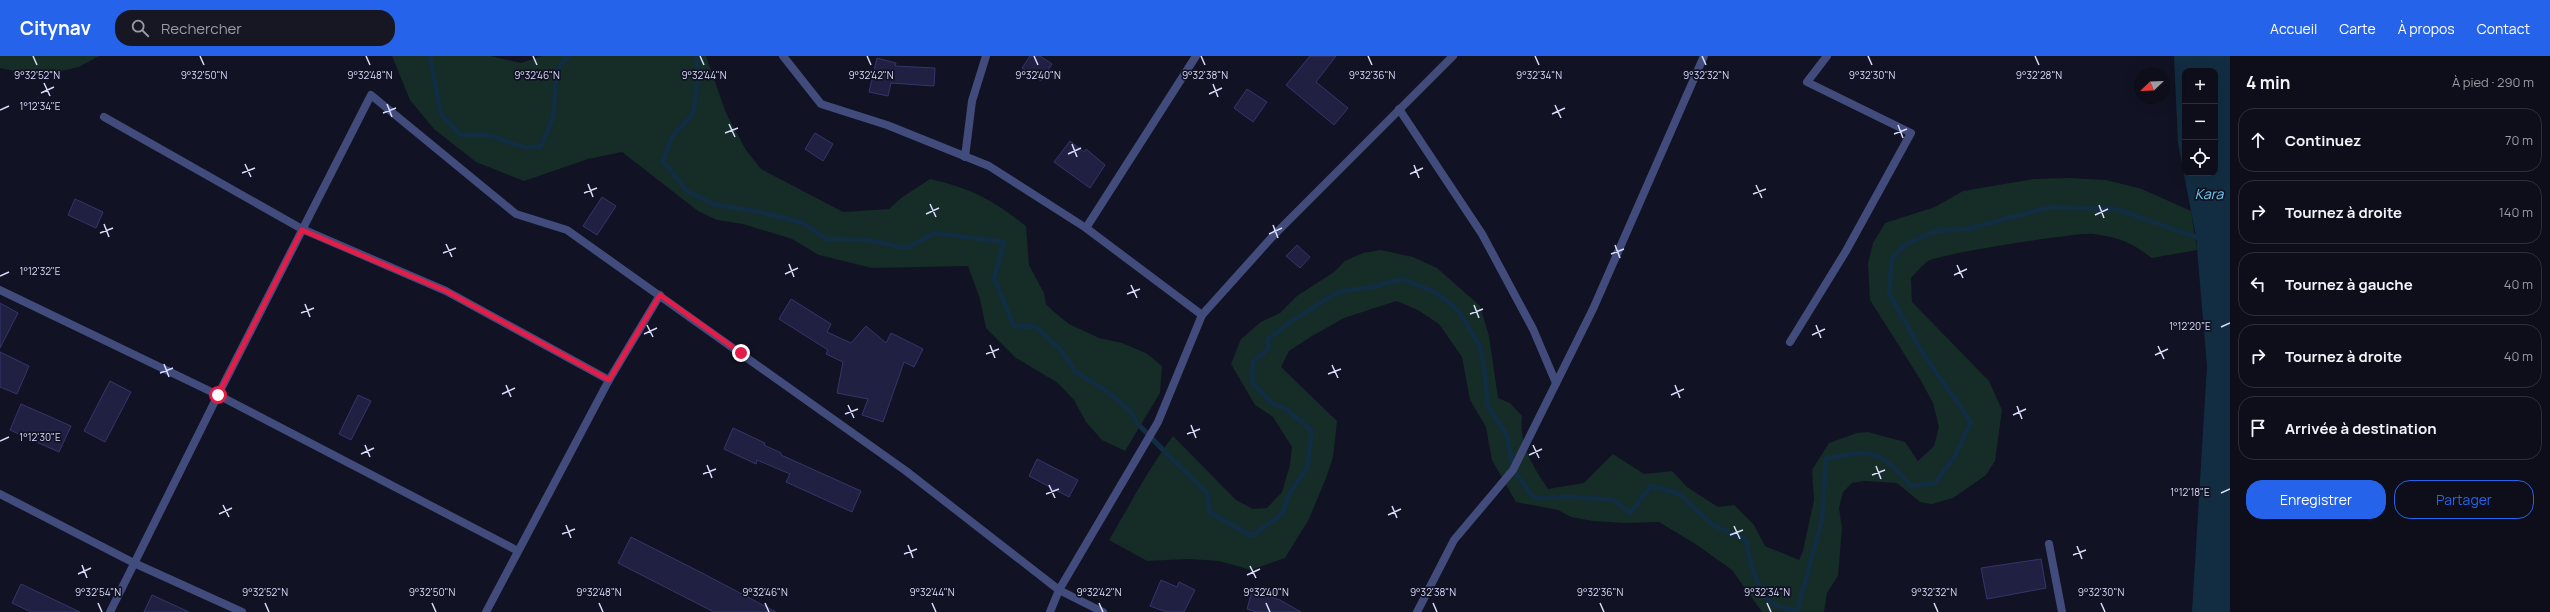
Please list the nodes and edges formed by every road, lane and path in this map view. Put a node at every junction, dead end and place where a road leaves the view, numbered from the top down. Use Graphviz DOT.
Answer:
graph roads {
  1 [pos="783,56"];
  2 [pos="986,56"];
  3 [pos="1196,56"];
  4 [pos="1453,56"];
  5 [pos="1704,56"];
  6 [pos="1827,56"];
  7 [pos="1399,109"];
  8 [pos="104,117"];
  9 [pos="965,157"];
  10 [pos="1086,228"];
  11 [pos="302,230"];
  12 [pos="0,290"];
  13 [pos="660,295"];
  14 [pos="1202,315"];
  15 [pos="1790,342"];
  16 [pos="609,380"];
  17 [pos="1556,383"];
  18 [pos="218,395"];
  19 [pos="0,494"];
  20 [pos="2049,544"];
  21 [pos="518,551"];
  22 [pos="134,563"];
  23 [pos="1059,590"];
  24 [pos="110,612"];
  25 [pos="242,612"];
  26 [pos="486,612"];
  27 [pos="1050,612"];
  28 [pos="1103,612"];
  29 [pos="1417,612"];
  30 [pos="2062,612"];
  1 -- 9 [label="street"];
  2 -- 9 [label="street"];
  3 -- 10 [label="street"];
  4 -- 7 [label="street"];
  5 -- 17 [label="street"];
  6 -- 15 [label="street"];
  7 -- 14 [label="street"];
  7 -- 17 [label="street"];
  8 -- 11 [label="street"];
  9 -- 10 [label="street"];
  10 -- 14 [label="street"];
  11 -- 13 [label="street"];
  11 -- 16 [label="street"];
  11 -- 18 [label="street"];
  12 -- 18 [label="street"];
  13 -- 16 [label="street"];
  13 -- 23 [label="street"];
  14 -- 23 [label="street"];
  16 -- 21 [label="street"];
  17 -- 29 [label="street"];
  18 -- 21 [label="street"];
  18 -- 22 [label="street"];
  19 -- 22 [label="street"];
  20 -- 30 [label="street"];
  21 -- 26 [label="street"];
  22 -- 24 [label="street"];
  22 -- 25 [label="street"];
  23 -- 27 [label="street"];
  23 -- 28 [label="street"];
}
